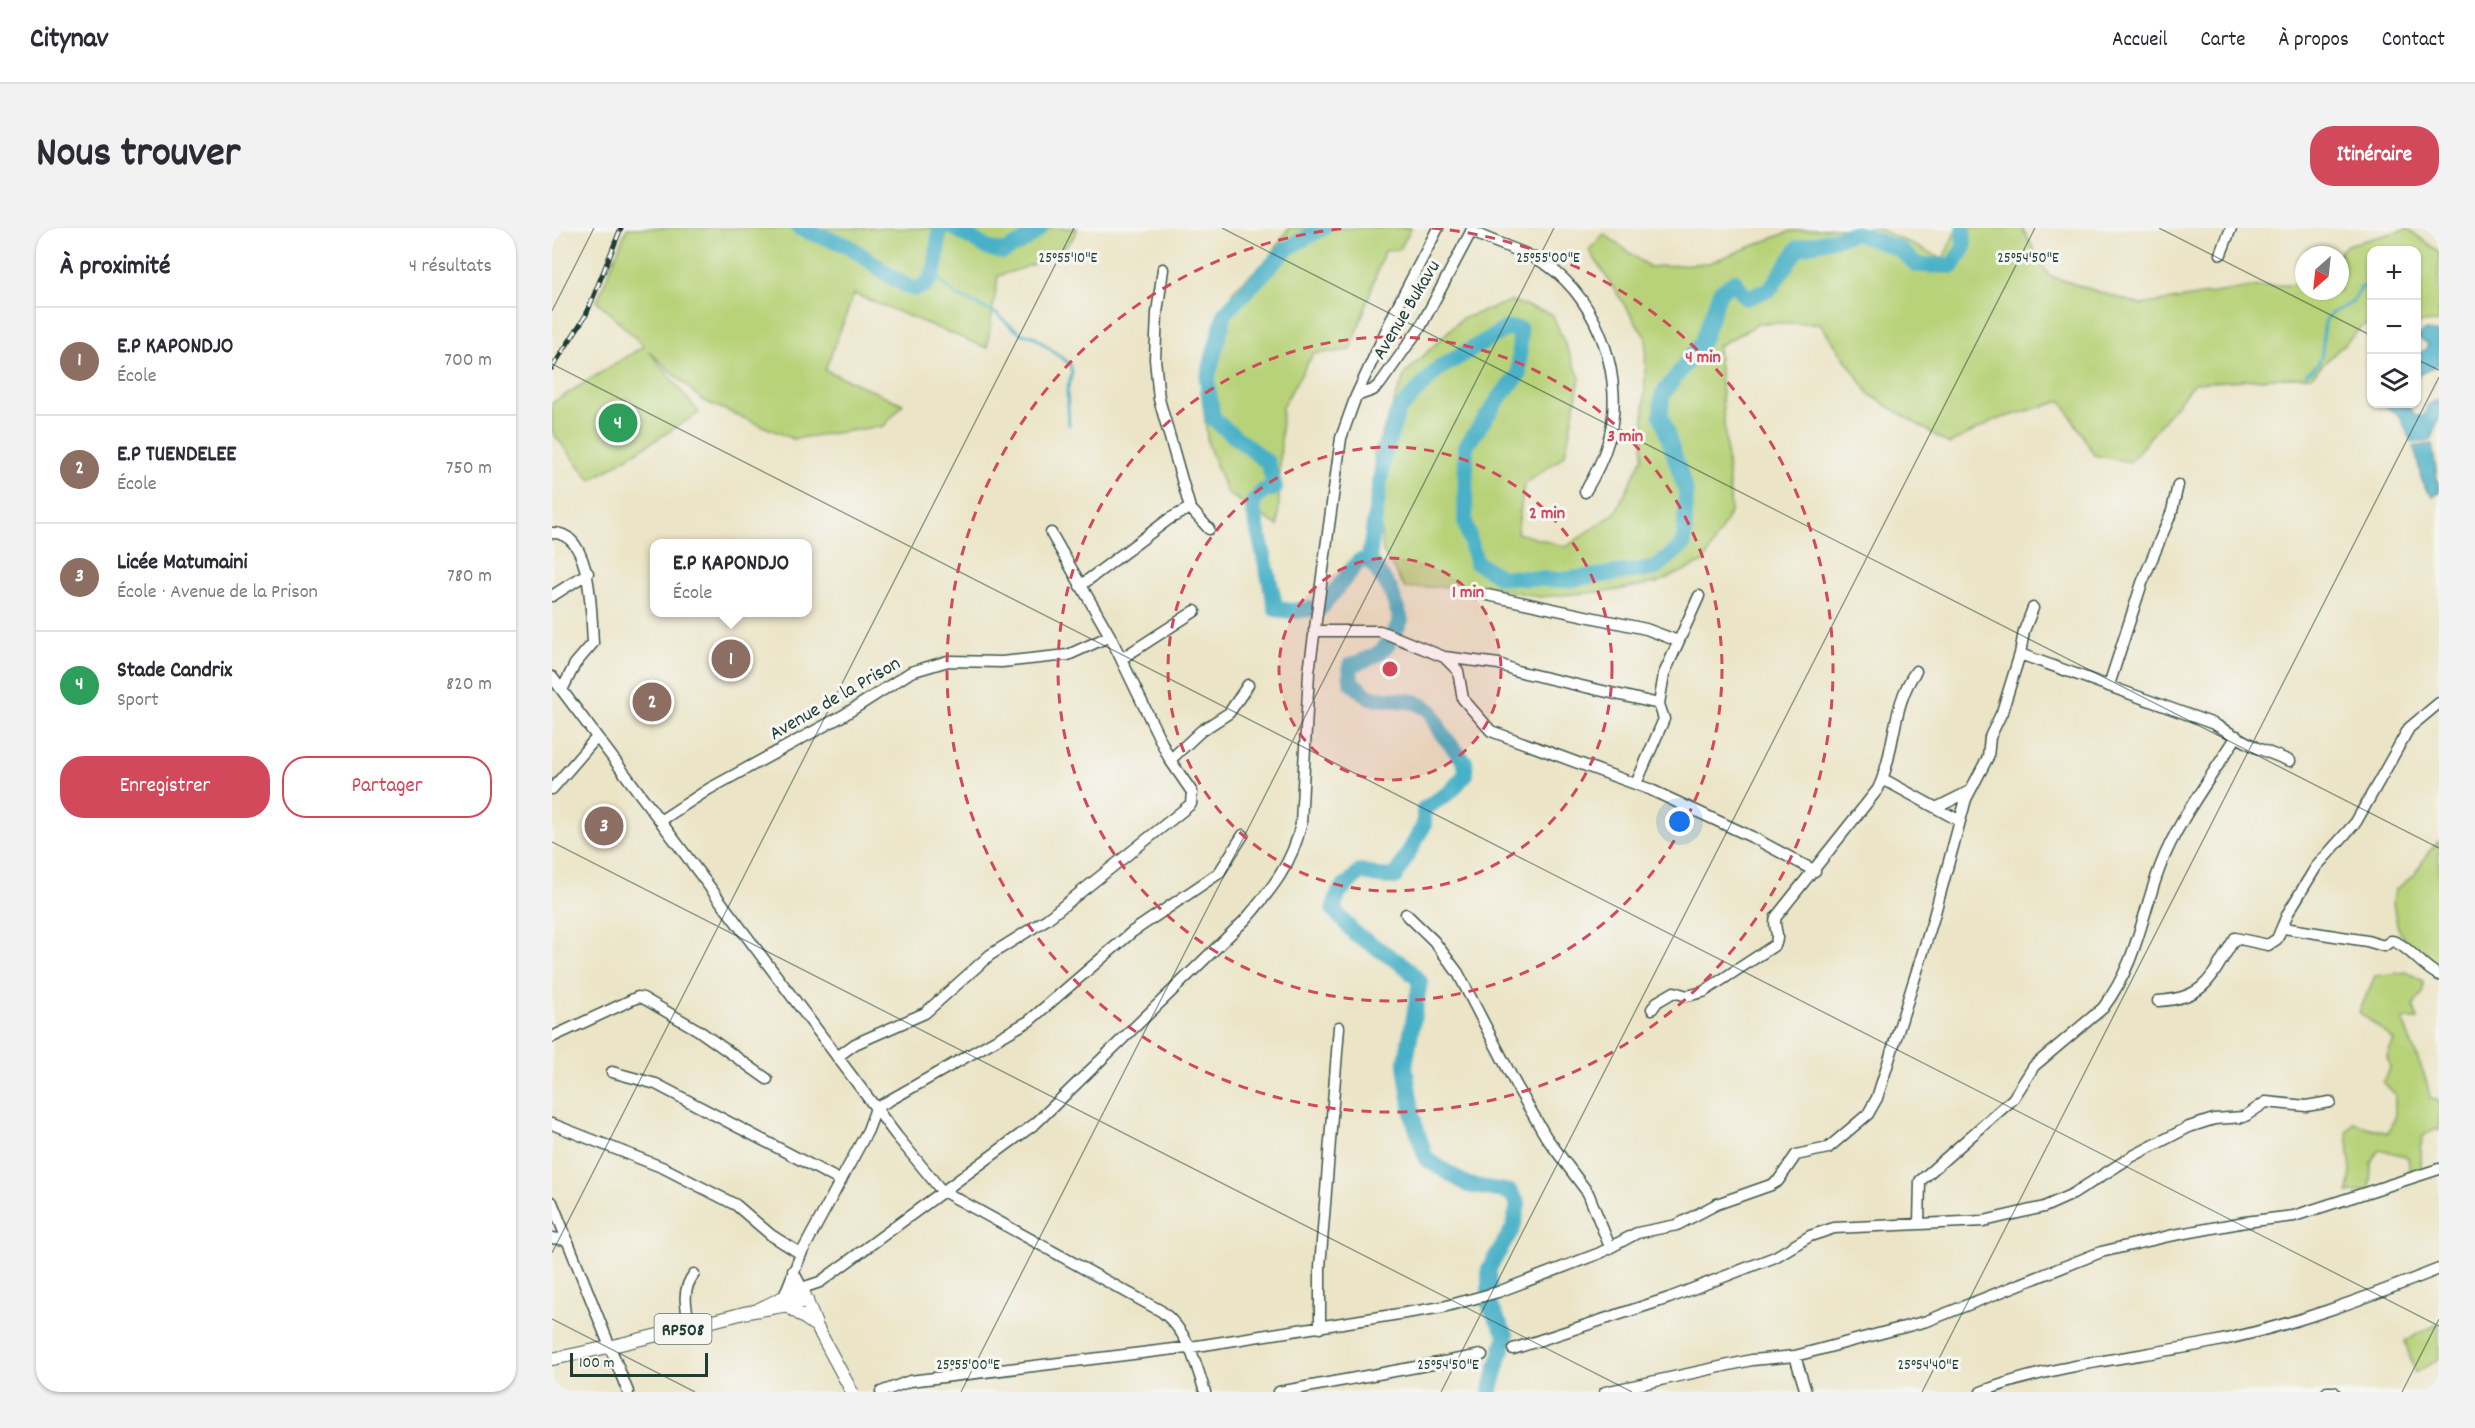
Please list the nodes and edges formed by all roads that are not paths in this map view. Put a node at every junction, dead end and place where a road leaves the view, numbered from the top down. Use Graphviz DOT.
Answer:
graph roads {
  1 [pos="1438,228"];
  2 [pos="2230,228"];
  3 [pos="1472,230"];
  4 [pos="2221,254"];
  5 [pos="1163,269"];
  6 [pos="1356,396"];
  7 [pos="2178,485"];
  8 [pos="1585,492"];
  9 [pos="1190,508"];
  10 [pos="1209,529"];
  11 [pos="552,534"];
  12 [pos="1051,534"];
  13 [pos="588,573"];
  14 [pos="1080,586"];
  15 [pos="1478,592"];
  16 [pos="552,596"];
  17 [pos="1700,596"];
  18 [pos="2033,608"];
  19 [pos="1195,611"];
  20 [pos="1314,628"];
  21 [pos="1110,636"];
  22 [pos="1678,641"];
  23 [pos="2020,654"];
  24 [pos="1444,657"];
  25 [pos="1121,659"];
  26 [pos="1916,671"];
  27 [pos="552,677"];
  28 [pos="1248,685"];
  29 [pos="2109,685"];
  30 [pos="562,690"];
  31 [pos="1659,704"];
  32 [pos="2439,704"];
  33 [pos="2237,736"];
  34 [pos="597,737"];
  35 [pos="1170,759"];
  36 [pos="2290,761"];
  37 [pos="1883,779"];
  38 [pos="1636,784"];
  39 [pos="552,789"];
  40 [pos="1971,790"];
  41 [pos="1936,808"];
  42 [pos="660,821"];
  43 [pos="1960,821"];
  44 [pos="1243,835"];
  45 [pos="1815,870"];
  46 [pos="1406,914"];
  47 [pos="2284,928"];
  48 [pos="2439,975"];
  49 [pos="2158,1001"];
  50 [pos="1652,1009"];
  51 [pos="1339,1028"];
  52 [pos="552,1037"];
  53 [pos="837,1057"];
  54 [pos="612,1072"];
  55 [pos="767,1079"];
  56 [pos="2330,1102"];
  57 [pos="876,1108"];
  58 [pos="552,1124"];
  59 [pos="2439,1169"];
  60 [pos="841,1180"];
  61 [pos="941,1190"];
  62 [pos="552,1202"];
  63 [pos="1920,1224"];
  64 [pos="552,1238"];
  65 [pos="567,1240"];
  66 [pos="1610,1247"];
  67 [pos="801,1254"];
  68 [pos="2439,1269"];
  69 [pos="794,1271"];
  70 [pos="694,1274"];
  71 [pos="785,1294"];
  72 [pos="805,1294"];
  73 [pos="789,1306"];
  74 [pos="757,1310"];
  75 [pos="690,1327"];
  76 [pos="817,1327"];
  77 [pos="1320,1329"];
  78 [pos="1191,1347"];
  79 [pos="609,1348"];
  80 [pos="1514,1349"];
  81 [pos="1482,1355"];
  82 [pos="1796,1356"];
  83 [pos="552,1359"];
  84 [pos="628,1392"];
  85 [pos="852,1392"];
  86 [pos="881,1392"];
  87 [pos="1205,1392"];
  88 [pos="1280,1392"];
  89 [pos="1605,1392"];
  90 [pos="1806,1392"];
  91 [pos="1981,1392"];
  92 [pos="2327,1392"];
  93 [pos="2334,1392"];
  1 -- 6 [label="street"];
  2 -- 4 [label="street"];
  3 -- 6 [label="street, Avenue Bukavu"];
  3 -- 8 [label="street"];
  5 -- 9 [label="street"];
  6 -- 20 [label="street"];
  7 -- 29 [label="street"];
  9 -- 10 [label="street"];
  9 -- 14 [label="street"];
  11 -- 13 [label="street"];
  12 -- 14 [label="street"];
  13 -- 16 [label="street"];
  13 -- 30 [label="street"];
  14 -- 21 [label="street"];
  15 -- 22 [label="street"];
  17 -- 22 [label="street"];
  18 -- 23 [label="street"];
  19 -- 25 [label="street"];
  20 -- 24 [label="street"];
  20 -- 61 [label="street"];
  21 -- 25 [label="street"];
  21 -- 42 [label="street, Avenue de la Prison"];
  22 -- 31 [label="street"];
  23 -- 29 [label="street"];
  23 -- 40 [label="street"];
  24 -- 31 [label="street"];
  24 -- 38 [label="street"];
  25 -- 35 [label="street"];
  26 -- 37 [label="street"];
  27 -- 30 [label="street"];
  28 -- 35 [label="street"];
  29 -- 33 [label="street"];
  30 -- 34 [label="street"];
  31 -- 38 [label="street"];
  32 -- 47 [label="street"];
  33 -- 36 [label="street"];
  33 -- 63 [label="street"];
  34 -- 39 [label="street"];
  34 -- 42 [label="street"];
  35 -- 53 [label="street"];
  37 -- 41 [label="street"];
  37 -- 45 [label="street"];
  38 -- 45 [label="street"];
  40 -- 41 [label="street"];
  40 -- 43 [label="street"];
  41 -- 43 [label="street"];
  42 -- 53 [label="street"];
  43 -- 66 [label="street"];
  44 -- 57 [label="street"];
  45 -- 50 [label="street"];
  46 -- 66 [label="street"];
  47 -- 48 [label="street"];
  47 -- 49 [label="street"];
  51 -- 77 [label="street"];
  52 -- 55 [label="street"];
  53 -- 57 [label="street"];
  54 -- 60 [label="street"];
  56 -- 63 [label="street"];
  57 -- 60 [label="street"];
  57 -- 61 [label="street"];
  58 -- 67 [label="street"];
  59 -- 82 [label="street"];
  60 -- 67 [label="street"];
  61 -- 72 [label="street"];
  61 -- 78 [label="street"];
  62 -- 65 [label="street"];
  63 -- 80 [label="street"];
  64 -- 65 [label="street"];
  65 -- 79 [label="street"];
  66 -- 77 [label="street"];
  67 -- 69 [label="street"];
  68 -- 91 [label="street"];
  69 -- 71 [label="street"];
  69 -- 72 [label="street"];
  70 -- 75 [label="street"];
  71 -- 72 [label="main road, RP508"];
  71 -- 73 [label="main road"];
  71 -- 74 [label="main road, RP508"];
  72 -- 73 [label="main road, RP508"];
  72 -- 76 [label="main road"];
  73 -- 74 [label="main road, RP508"];
  73 -- 76 [label="main road"];
  74 -- 75 [label="main road, RP508"];
  75 -- 79 [label="main road, RP508"];
  76 -- 85 [label="main road"];
  77 -- 78 [label="street"];
  78 -- 86 [label="street"];
  78 -- 87 [label="street"];
  79 -- 83 [label="main road"];
  79 -- 84 [label="street"];
  81 -- 88 [label="street"];
  82 -- 89 [label="street"];
  82 -- 90 [label="street"];
  92 -- 93 [label="street"];
}
